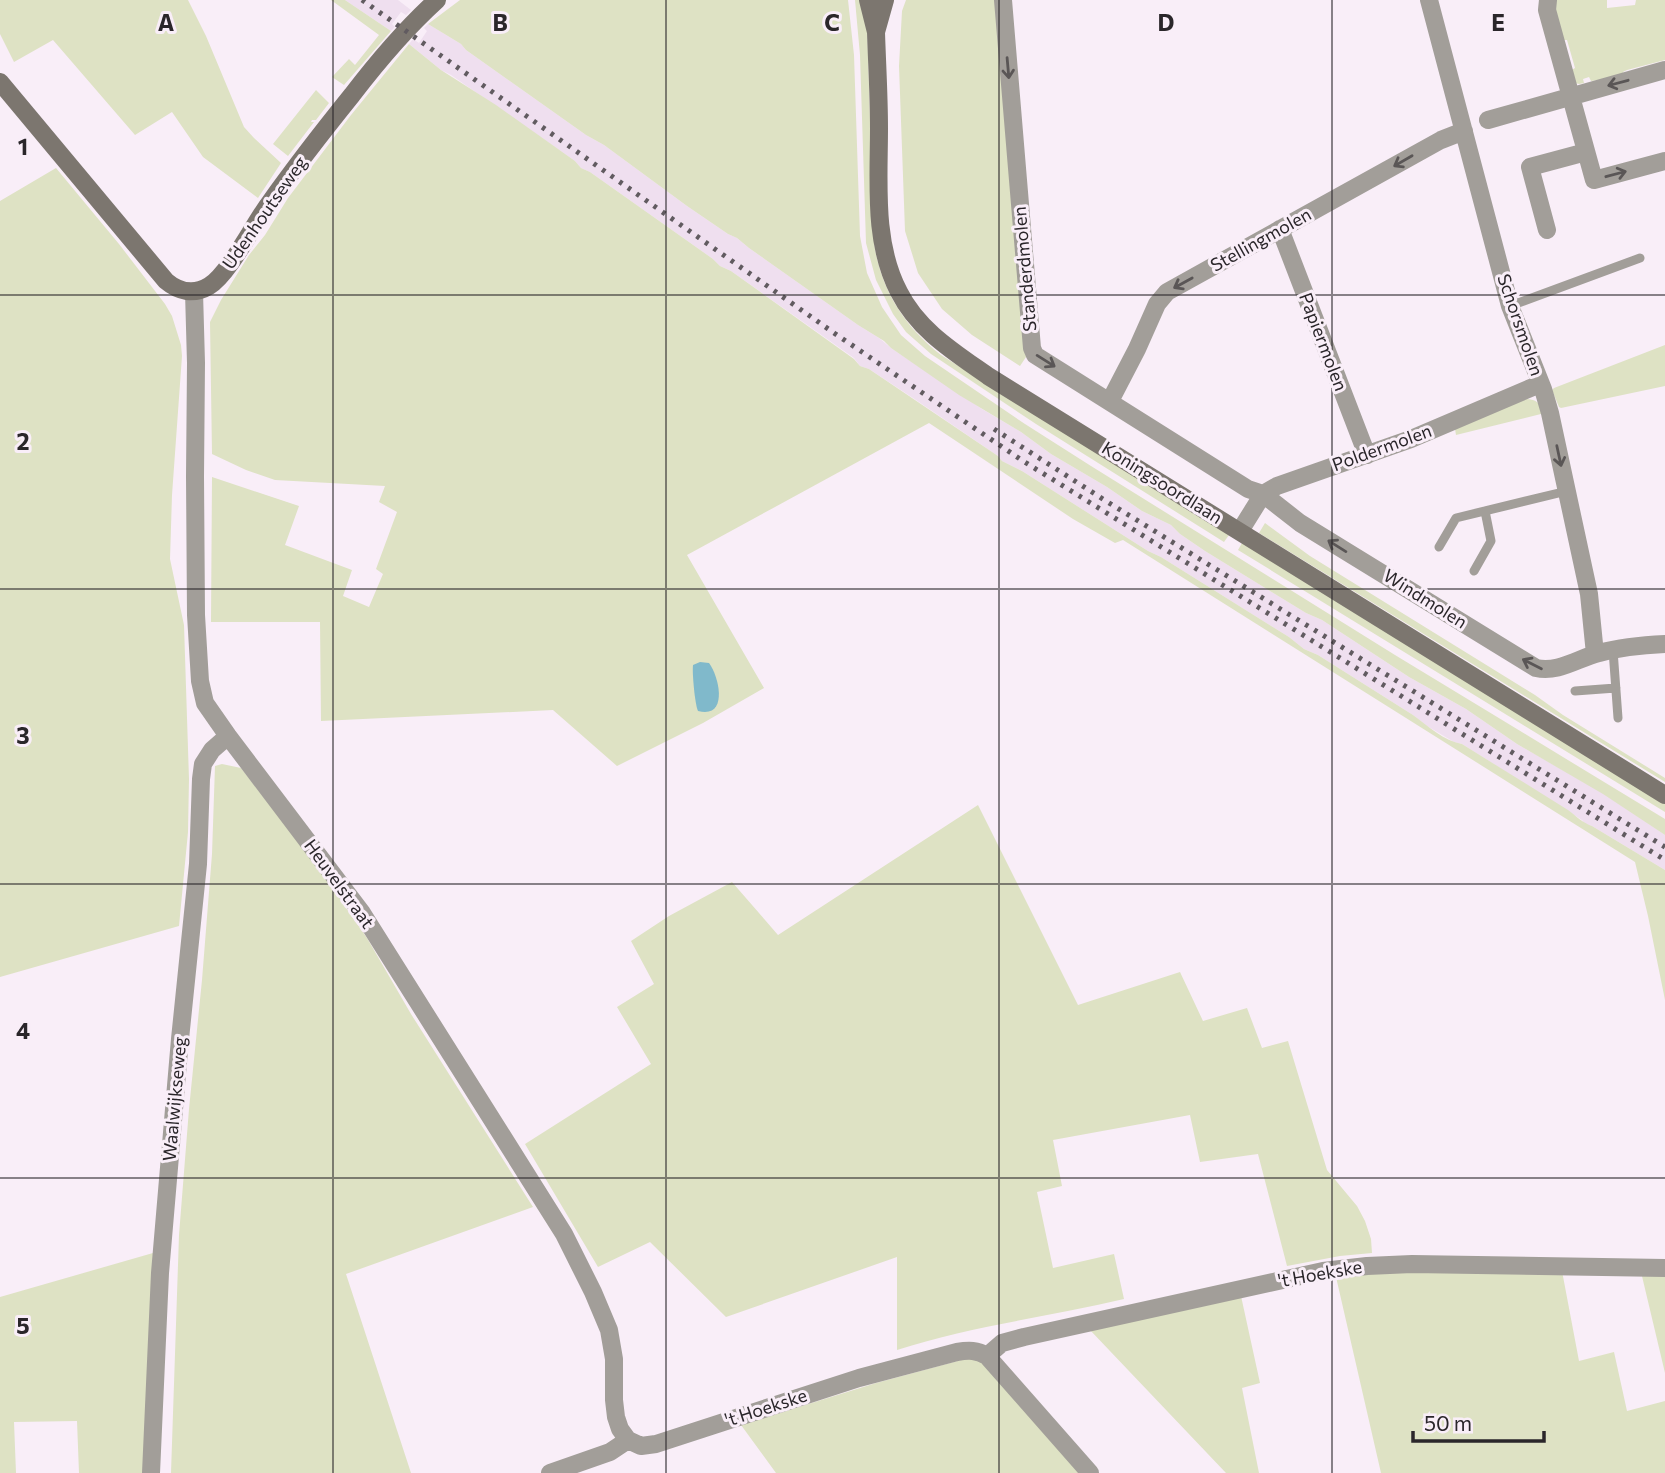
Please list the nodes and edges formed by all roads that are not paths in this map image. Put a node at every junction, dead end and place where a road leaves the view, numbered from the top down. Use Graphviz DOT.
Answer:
graph roads {
  1 [pos="868,0"];
  2 [pos="885,0"];
  3 [pos="1003,0"];
  4 [pos="1429,0"];
  5 [pos="1548,0"];
  6 [pos="436,1"];
  7 [pos="876,32"];
  8 [pos="1665,70"];
  9 [pos="0,82"];
  10 [pos="1571,96"];
  11 [pos="1488,120"];
  12 [pos="1464,131"];
  13 [pos="1586,152"];
  14 [pos="1665,161"];
  15 [pos="1280,229"];
  16 [pos="1547,230"];
  17 [pos="1640,258"];
  18 [pos="194,292"];
  19 [pos="1510,306"];
  20 [pos="1541,387"];
  21 [pos="1110,401"];
  22 [pos="1367,454"];
  23 [pos="1567,491"];
  24 [pos="1263,494"];
  25 [pos="1485,511"];
  26 [pos="1240,531"];
  27 [pos="1439,547"];
  28 [pos="1474,571"];
  29 [pos="1665,644"];
  30 [pos="1604,652"];
  31 [pos="1616,688"];
  32 [pos="1575,691"];
  33 [pos="1618,718"];
  34 [pos="228,736"];
  35 [pos="1665,795"];
  36 [pos="1665,1268"];
  37 [pos="987,1356"];
  38 [pos="628,1440"];
  39 [pos="151,1473"];
  40 [pos="550,1473"];
  41 [pos="1090,1473"];
  1 -- 7 [label="street, Koningsoordlaan"];
  2 -- 7 [label="street, Koningsoordlaan"];
  3 -- 21 [label="street, Standerdmolen, one-way"];
  4 -- 12 [label="street, Schorsmolen"];
  5 -- 10 [label="street"];
  6 -- 18 [label="street, Udenhoutseweg"];
  7 -- 26 [label="street, Koningsoordlaan"];
  8 -- 10 [label="street, one-way"];
  9 -- 18 [label="street"];
  10 -- 11 [label="street"];
  10 -- 13 [label="street"];
  12 -- 15 [label="street, Stellingmolen, one-way"];
  12 -- 19 [label="street, Schorsmolen"];
  13 -- 14 [label="street, one-way"];
  13 -- 16 [label="street"];
  15 -- 21 [label="street, Stellingmolen, one-way"];
  15 -- 22 [label="street, Papiermolen"];
  17 -- 19 [label="lane"];
  18 -- 34 [label="street, Heuvelstraat"];
  19 -- 20 [label="street, Schorsmolen"];
  20 -- 22 [label="street, Poldermolen"];
  20 -- 23 [label="street, Schorsmolen, one-way"];
  21 -- 24 [label="street, Standerdmolen"];
  22 -- 24 [label="street, Poldermolen"];
  23 -- 25 [label="lane"];
  23 -- 30 [label="street, Schorsmolen"];
  24 -- 26 [label="street"];
  30 -- 24 [label="street, Windmolen, one-way"];
  25 -- 27 [label="lane"];
  25 -- 28 [label="lane"];
  26 -- 35 [label="street, Koningsoordlaan"];
  29 -- 30 [label="street, Windmolen"];
  30 -- 31 [label="lane"];
  31 -- 32 [label="lane"];
  31 -- 33 [label="lane"];
  34 -- 38 [label="street, Heuvelstraat"];
  34 -- 39 [label="street, Waalwijkseweg"];
  36 -- 37 [label="street, 't Hoekske"];
  37 -- 38 [label="street, 't Hoekske"];
  37 -- 41 [label="street"];
  38 -- 40 [label="street"];
}
